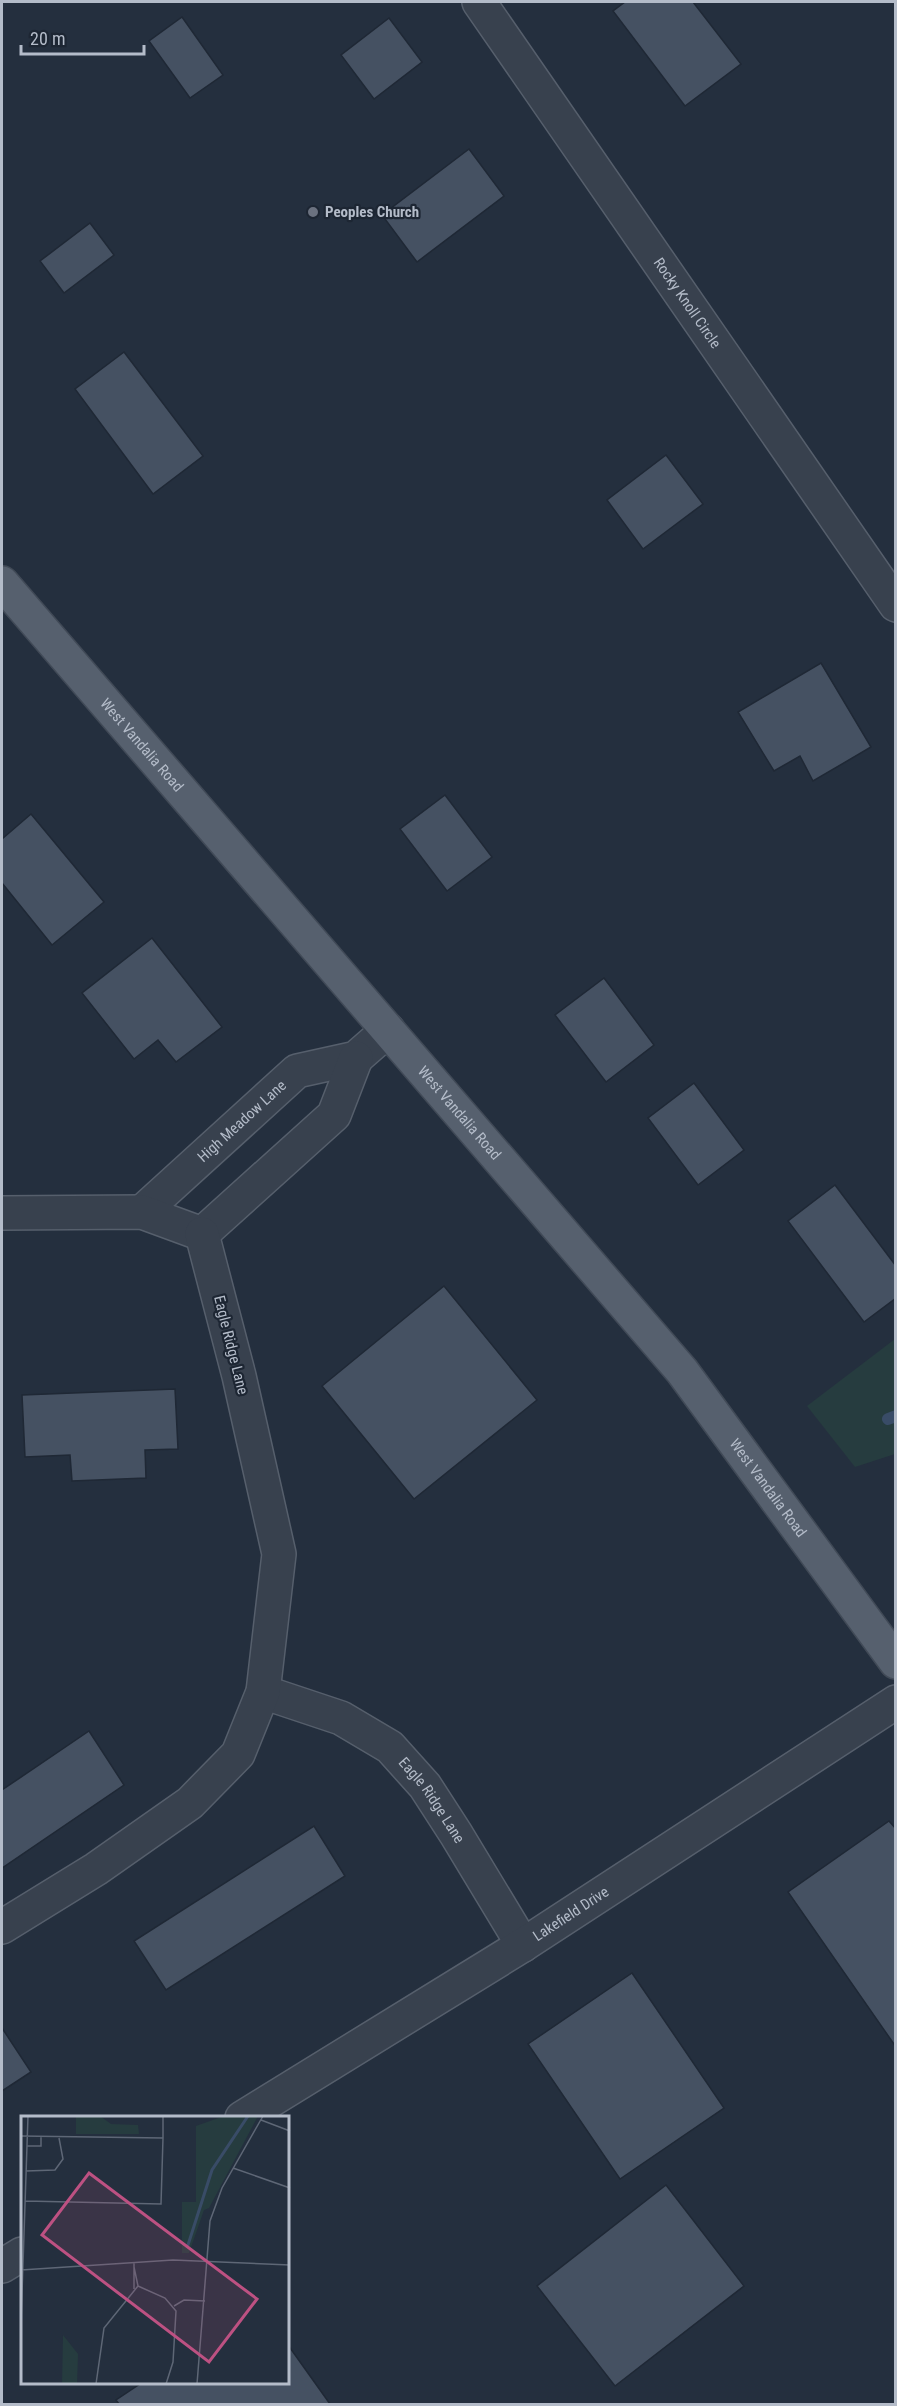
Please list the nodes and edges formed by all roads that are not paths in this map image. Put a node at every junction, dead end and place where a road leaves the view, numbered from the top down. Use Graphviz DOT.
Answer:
graph roads {
  1 [pos="479,2"];
  2 [pos="2,583"];
  3 [pos="896,605"];
  4 [pos="388,1030"];
  5 [pos="356,1058"];
  6 [pos="142,1212"];
  7 [pos="2,1213"];
  8 [pos="202,1234"];
  9 [pos="896,1662"];
  10 [pos="264,1692"];
  11 [pos="896,1702"];
  12 [pos="2,1927"];
  13 [pos="523,1945"];
  14 [pos="245,2116"];
  15 [pos="21,2255"];
  16 [pos="2,2266"];
  1 -- 3 [label="street, Rocky Knoll Circle"];
  2 -- 4 [label="main road, West Vandalia Road"];
  4 -- 5 [label="street"];
  4 -- 9 [label="main road, West Vandalia Road"];
  5 -- 6 [label="street, High Meadow Lane"];
  5 -- 8 [label="street"];
  6 -- 7 [label="street"];
  6 -- 8 [label="street"];
  8 -- 10 [label="street, Eagle Ridge Lane"];
  10 -- 12 [label="street, Eagle Ridge Lane"];
  10 -- 13 [label="street, Eagle Ridge Lane"];
  11 -- 13 [label="street, Lakefield Drive"];
  13 -- 14 [label="street, Lakefield Drive"];
  15 -- 16 [label="street"];
}
